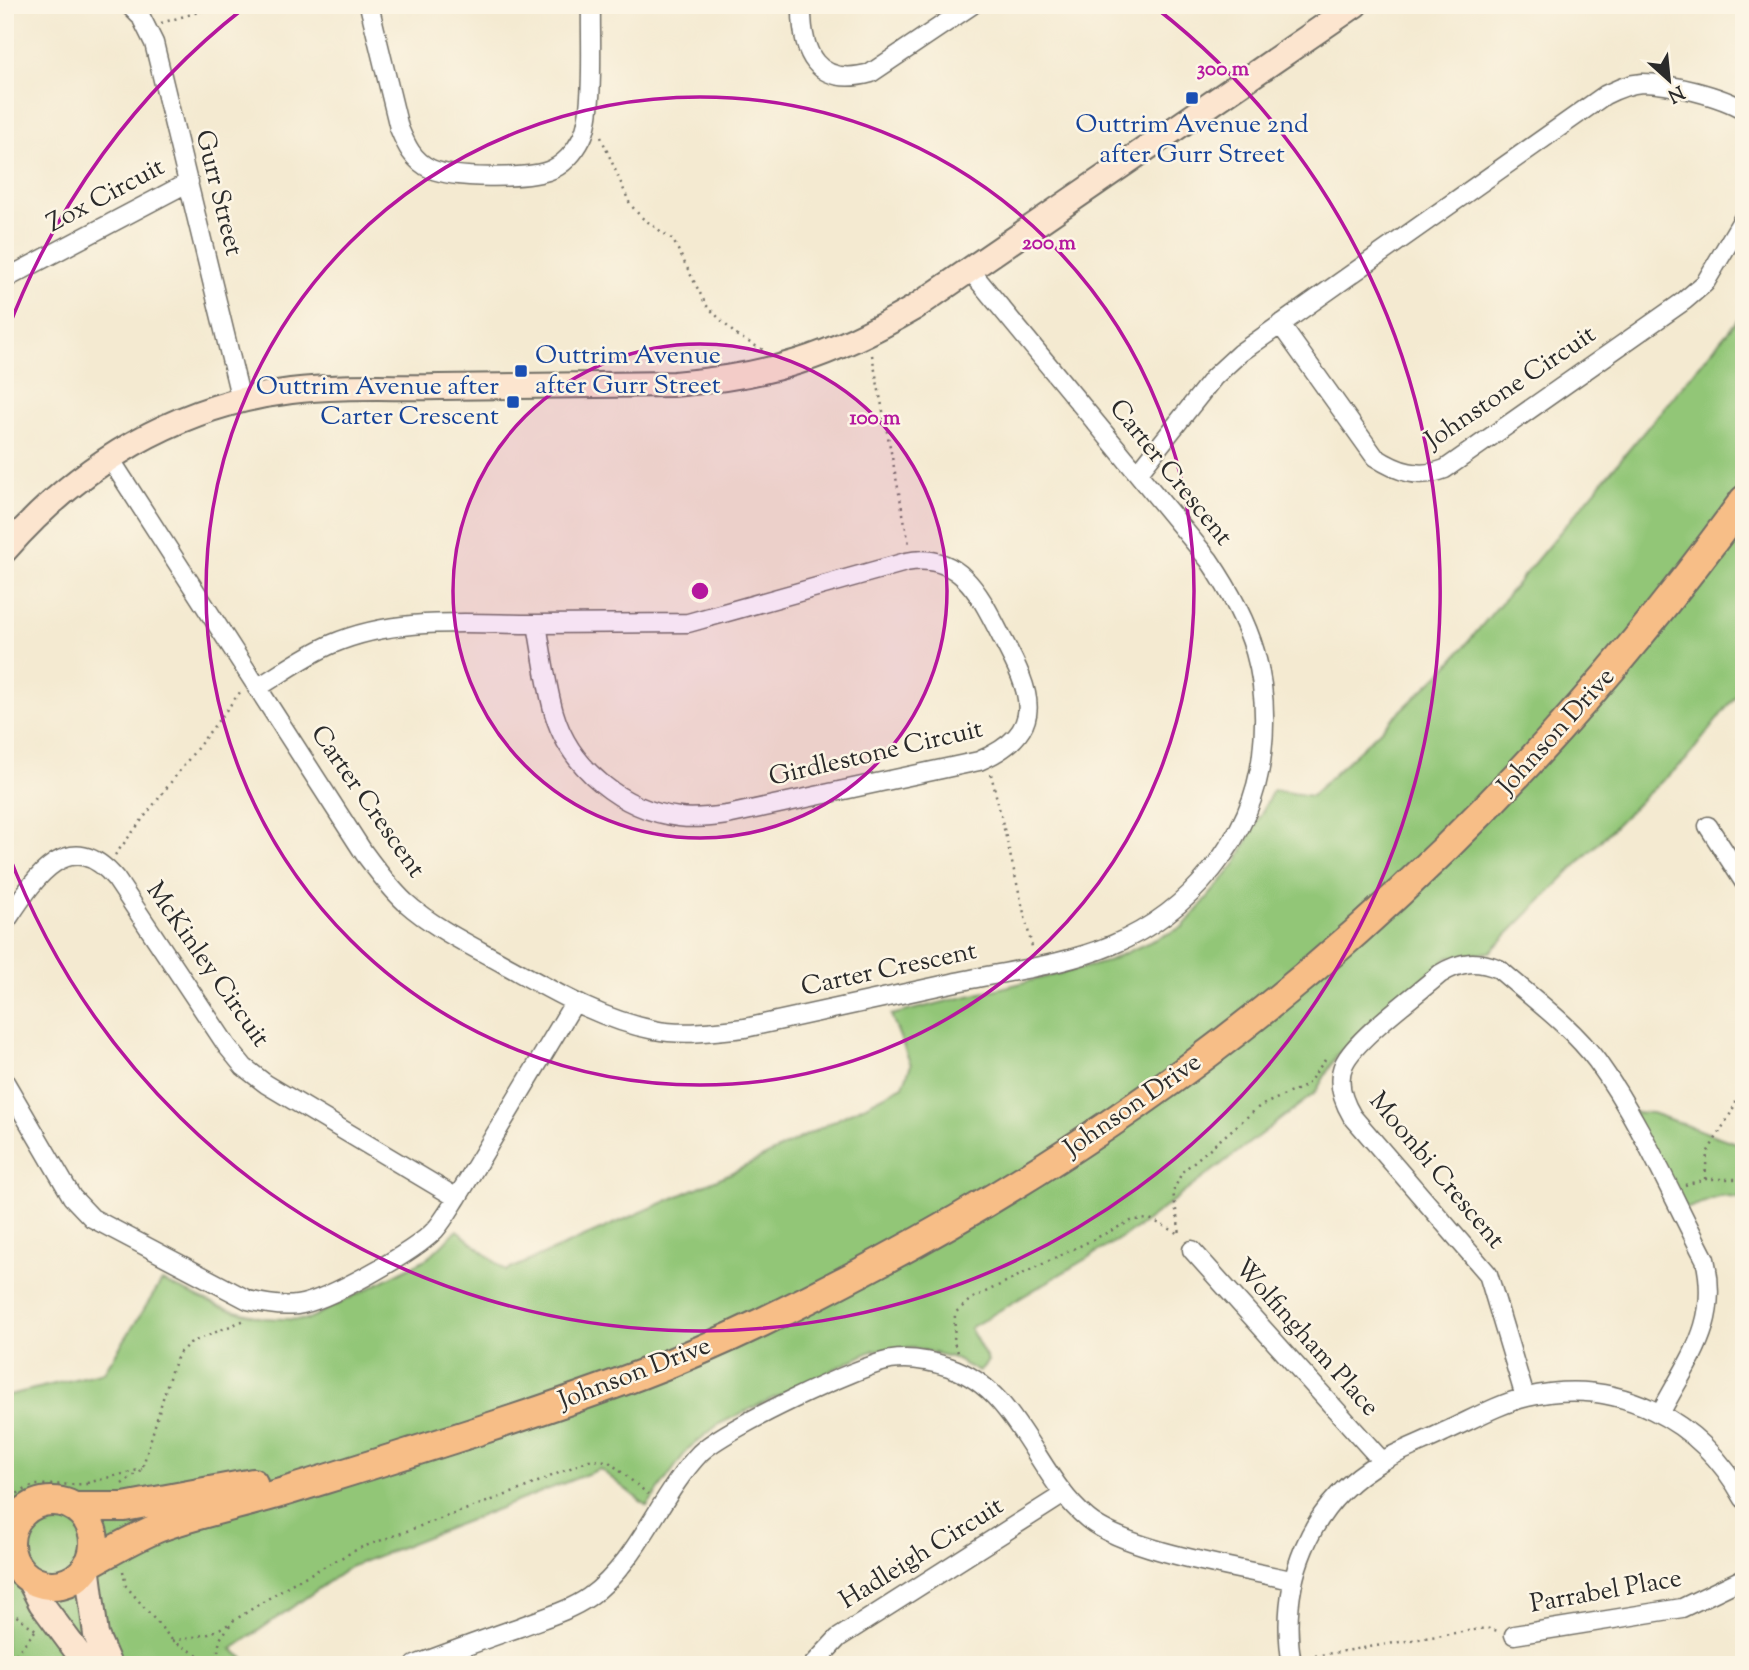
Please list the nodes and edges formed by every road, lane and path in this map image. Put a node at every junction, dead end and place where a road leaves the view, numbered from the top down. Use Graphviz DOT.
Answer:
graph roads {
  1 [pos="129,5"];
  2 [pos="222,5"];
  3 [pos="369,5"];
  4 [pos="591,5"];
  5 [pos="803,5"];
  6 [pos="972,5"];
  7 [pos="1355,5"];
  8 [pos="159,25"];
  9 [pos="1744,110"];
  10 [pos="585,127"];
  11 [pos="189,182"];
  12 [pos="1744,217"];
  13 [pos="969,269"];
  14 [pos="7,273"];
  15 [pos="1280,324"];
  16 [pos="872,350"];
  17 [pos="772,355"];
  18 [pos="241,400"];
  19 [pos="109,457"];
  20 [pos="1138,474"];
  21 [pos="1744,500"];
  22 [pos="5,550"];
  23 [pos="912,561"];
  24 [pos="537,624"];
  25 [pos="254,683"];
  26 [pos="988,758"];
  27 [pos="1708,826"];
  28 [pos="115,855"];
  29 [pos="1744,882"];
  30 [pos="5,923"];
  31 [pos="1036,965"];
  32 [pos="574,1003"];
  33 [pos="1332,1049"];
  34 [pos="5,1082"];
  35 [pos="1744,1083"];
  36 [pos="1705,1179"];
  37 [pos="1744,1179"];
  38 [pos="1670,1191"];
  39 [pos="457,1198"];
  40 [pos="1192,1250"];
  41 [pos="263,1304"];
  42 [pos="960,1354"];
  43 [pos="1525,1397"];
  44 [pos="1661,1412"];
  45 [pos="1381,1461"];
  46 [pos="142,1469"];
  47 [pos="353,1469"];
  48 [pos="118,1487"];
  49 [pos="1065,1494"];
  50 [pos="80,1495"];
  51 [pos="1744,1499"];
  52 [pos="661,1505"];
  53 [pos="10,1527"];
  54 [pos="88,1564"];
  55 [pos="19,1575"];
  56 [pos="1744,1578"];
  57 [pos="1291,1580"];
  58 [pos="232,1622"];
  59 [pos="35,1631"];
  60 [pos="1514,1635"];
  61 [pos="1291,1662"];
  62 [pos="13,1665"];
  63 [pos="87,1665"];
  64 [pos="109,1665"];
  65 [pos="216,1665"];
  66 [pos="223,1665"];
  67 [pos="415,1665"];
  68 [pos="813,1665"];
  1 -- 11 [label="street, Gurr Street"];
  2 -- 8 [label="path"];
  3 -- 10 [label="street"];
  4 -- 10 [label="street"];
  5 -- 6 [label="street"];
  7 -- 13 [label="street"];
  9 -- 15 [label="street"];
  10 -- 17 [label="path"];
  11 -- 14 [label="street, Zox Circuit"];
  11 -- 18 [label="street, Gurr Street"];
  12 -- 15 [label="street, Johnstone Circuit"];
  13 -- 18 [label="street"];
  13 -- 20 [label="street, Carter Crescent"];
  15 -- 20 [label="street"];
  16 -- 23 [label="path"];
  18 -- 19 [label="street"];
  19 -- 22 [label="street"];
  19 -- 25 [label="street, Carter Crescent"];
  20 -- 31 [label="street, Carter Crescent"];
  21 -- 47 [label="main road, Johnson Drive"];
  23 -- 24 [label="street, Girdlestone Circuit"];
  23 -- 26 [label="street, Girdlestone Circuit"];
  24 -- 25 [label="street, Girdlestone Circuit"];
  24 -- 26 [label="street, Girdlestone Circuit"];
  25 -- 28 [label="path"];
  25 -- 32 [label="street, Carter Crescent"];
  26 -- 31 [label="path"];
  27 -- 29 [label="street"];
  30 -- 39 [label="street, McKinley Circuit"];
  31 -- 32 [label="street, Carter Crescent"];
  32 -- 39 [label="street"];
  33 -- 42 [label="path"];
  34 -- 41 [label="street"];
  35 -- 36 [label="path"];
  36 -- 37 [label="path"];
  36 -- 38 [label="path"];
  38 -- 43 [label="street, Moonbi Crescent"];
  38 -- 44 [label="street, Moonbi Crescent"];
  39 -- 41 [label="street"];
  40 -- 45 [label="street, Wolfingham Place"];
  41 -- 46 [label="path"];
  43 -- 44 [label="street"];
  43 -- 45 [label="street"];
  44 -- 51 [label="street"];
  45 -- 57 [label="street"];
  46 -- 48 [label="path"];
  46 -- 50 [label="path"];
  47 -- 50 [label="main road, Johnson Drive"];
  47 -- 54 [label="main road, Johnson Drive"];
  49 -- 52 [label="street"];
  49 -- 57 [label="street"];
  49 -- 68 [label="street, Hadleigh Circuit"];
  50 -- 53 [label="main road"];
  50 -- 54 [label="main road"];
  52 -- 58 [label="path"];
  52 -- 67 [label="street"];
  53 -- 55 [label="main road"];
  54 -- 55 [label="main road"];
  54 -- 64 [label="street"];
  55 -- 63 [label="street"];
  56 -- 60 [label="street, Parrabel Place"];
  57 -- 61 [label="street"];
  58 -- 65 [label="path"];
  58 -- 66 [label="path"];
  59 -- 62 [label="path"];
  60 -- 61 [label="path"];
}
